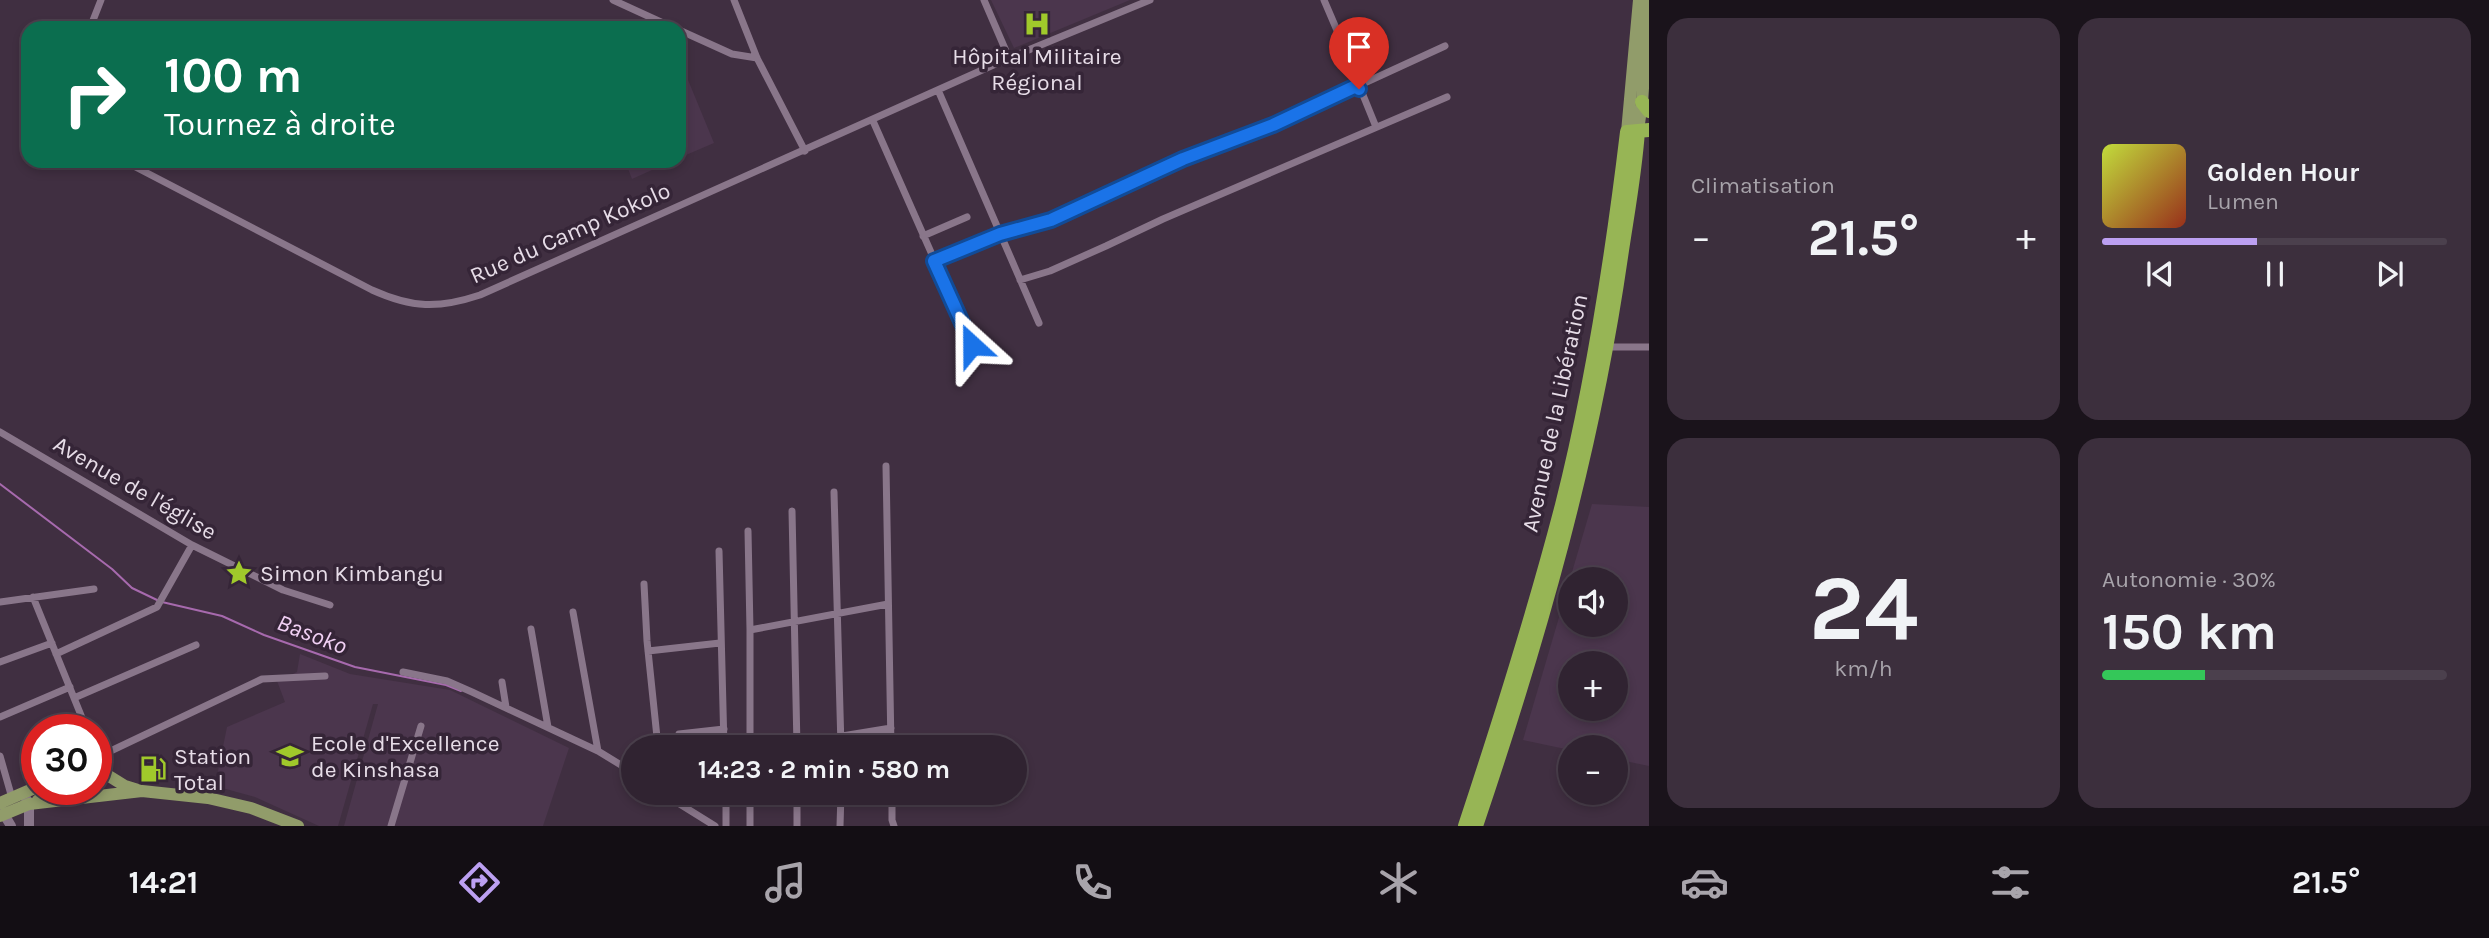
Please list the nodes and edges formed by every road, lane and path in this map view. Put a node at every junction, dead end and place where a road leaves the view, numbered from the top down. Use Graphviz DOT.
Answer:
graph roads {
  1 [pos="101,0"];
  2 [pos="613,0"];
  3 [pos="734,0"];
  4 [pos="984,0"];
  5 [pos="1150,0"];
  6 [pos="1324,0"];
  7 [pos="1639,0"];
  8 [pos="1649,4"];
  9 [pos="93,21"];
  10 [pos="659,21"];
  11 [pos="686,33"];
  12 [pos="1445,46"];
  13 [pos="757,58"];
  14 [pos="1009,58"];
  15 [pos="1356,86"];
  16 [pos="939,90"];
  17 [pos="1447,97"];
  18 [pos="1646,107"];
  19 [pos="873,121"];
  20 [pos="1376,127"];
  21 [pos="1639,139"];
  22 [pos="804,151"];
  23 [pos="137,168"];
  24 [pos="967,217"];
  25 [pos="1000,234"];
  26 [pos="923,236"];
  27 [pos="934,261"];
  28 [pos="1020,280"];
  29 [pos="1039,323"];
  30 [pos="972,345"];
  31 [pos="1606,347"];
  32 [pos="1649,347"];
  33 [pos="0,432"];
  34 [pos="886,466"];
  35 [pos="834,492"];
  36 [pos="792,511"];
  37 [pos="748,531"];
  38 [pos="191,545"];
  39 [pos="719,551"];
  40 [pos="644,584"];
  41 [pos="94,589"];
  42 [pos="33,597"];
  43 [pos="0,602"];
  44 [pos="888,604"];
  45 [pos="330,605"];
  46 [pos="573,612"];
  47 [pos="838,613"];
  48 [pos="793,622"];
  49 [pos="531,629"];
  50 [pos="750,630"];
  51 [pos="51,643"];
  52 [pos="720,643"];
  53 [pos="196,645"];
  54 [pos="648,651"];
  55 [pos="56,654"];
  56 [pos="0,662"];
  57 [pos="403,671"];
  58 [pos="325,676"];
  59 [pos="502,682"];
  60 [pos="70,687"];
  61 [pos="74,698"];
  62 [pos="506,707"];
  63 [pos="80,714"];
  64 [pos="0,717"];
  65 [pos="421,726"];
  66 [pos="548,727"];
  67 [pos="891,728"];
  68 [pos="724,729"];
  69 [pos="679,734"];
  70 [pos="657,735"];
  71 [pos="724,735"];
  72 [pos="750,735"];
  73 [pos="797,735"];
  74 [pos="841,735"];
  75 [pos="847,735"];
  76 [pos="891,735"];
  77 [pos="598,751"];
  78 [pos="112,752"];
  79 [pos="0,756"];
  80 [pos="621,765"];
  81 [pos="112,774"];
  82 [pos="142,791"];
  83 [pos="112,793"];
  84 [pos="30,805"];
  85 [pos="681,805"];
  86 [pos="726,805"];
  87 [pos="750,805"];
  88 [pos="797,805"];
  89 [pos="841,805"];
  90 [pos="892,805"];
  91 [pos="10,808"];
  92 [pos="29,826"];
  93 [pos="298,826"];
  94 [pos="392,826"];
  95 [pos="715,826"];
  96 [pos="726,826"];
  97 [pos="750,826"];
  98 [pos="797,826"];
  99 [pos="840,826"];
  100 [pos="894,826"];
  101 [pos="1465,826"];
  102 [pos="1476,826"];
  1 -- 9 [label="street"];
  2 -- 10 [label="street"];
  3 -- 13 [label="street"];
  4 -- 14 [label="street"];
  5 -- 14 [label="street, Rue du Camp Kokolo"];
  6 -- 15 [label="street"];
  7 -- 21 [label="main road, Avenue de la Libération"];
  8 -- 18 [label="main road, Avenue de la Libération"];
  11 -- 13 [label="street"];
  12 -- 15 [label="street"];
  13 -- 22 [label="street"];
  14 -- 16 [label="street, Rue du Camp Kokolo"];
  15 -- 20 [label="street"];
  15 -- 25 [label="street"];
  16 -- 19 [label="street, Rue du Camp Kokolo"];
  16 -- 25 [label="street"];
  17 -- 20 [label="street"];
  18 -- 21 [label="main road, Avenue de la Libération"];
  19 -- 22 [label="street, Rue du Camp Kokolo"];
  19 -- 26 [label="street"];
  20 -- 28 [label="street"];
  21 -- 31 [label="highway, Avenue de la Libération"];
  21 -- 101 [label="highway, Avenue de la Libération"];
  22 -- 23 [label="street, Rue du Camp Kokolo"];
  24 -- 26 [label="street"];
  25 -- 27 [label="street"];
  25 -- 28 [label="street"];
  26 -- 27 [label="street"];
  27 -- 30 [label="street"];
  28 -- 29 [label="street"];
  31 -- 32 [label="street"];
  31 -- 102 [label="highway, Avenue de la Libération"];
  33 -- 38 [label="street, Avenue de l'église"];
  34 -- 44 [label="street"];
  35 -- 47 [label="street"];
  36 -- 48 [label="street"];
  37 -- 50 [label="street"];
  38 -- 45 [label="street, Avenue de l'église"];
  38 -- 55 [label="street"];
  39 -- 52 [label="street"];
  40 -- 54 [label="street"];
  41 -- 42 [label="street"];
  42 -- 43 [label="street"];
  42 -- 51 [label="street"];
  44 -- 47 [label="street"];
  44 -- 67 [label="street"];
  46 -- 77 [label="street"];
  47 -- 48 [label="street"];
  47 -- 74 [label="street"];
  48 -- 50 [label="street"];
  48 -- 73 [label="street"];
  49 -- 66 [label="street"];
  50 -- 72 [label="street"];
  51 -- 55 [label="street"];
  51 -- 56 [label="street"];
  52 -- 54 [label="street"];
  52 -- 68 [label="street"];
  53 -- 61 [label="street"];
  54 -- 70 [label="street"];
  55 -- 60 [label="street"];
  57 -- 62 [label="street"];
  58 -- 78 [label="street"];
  59 -- 62 [label="street"];
  60 -- 61 [label="street"];
  60 -- 64 [label="street"];
  61 -- 63 [label="street"];
  62 -- 66 [label="street"];
  65 -- 94 [label="street"];
  66 -- 77 [label="street"];
  67 -- 75 [label="street"];
  67 -- 76 [label="street"];
  68 -- 69 [label="street"];
  68 -- 71 [label="street"];
  77 -- 80 [label="street"];
  79 -- 91 [label="street"];
  81 -- 82 [label="main road"];
  82 -- 83 [label="main road"];
  82 -- 93 [label="main road"];
  84 -- 91 [label="main road"];
  85 -- 95 [label="street"];
  86 -- 96 [label="street"];
  87 -- 97 [label="street"];
  88 -- 98 [label="street"];
  89 -- 99 [label="street"];
  90 -- 100 [label="street"];
  91 -- 92 [label="street"];
}
